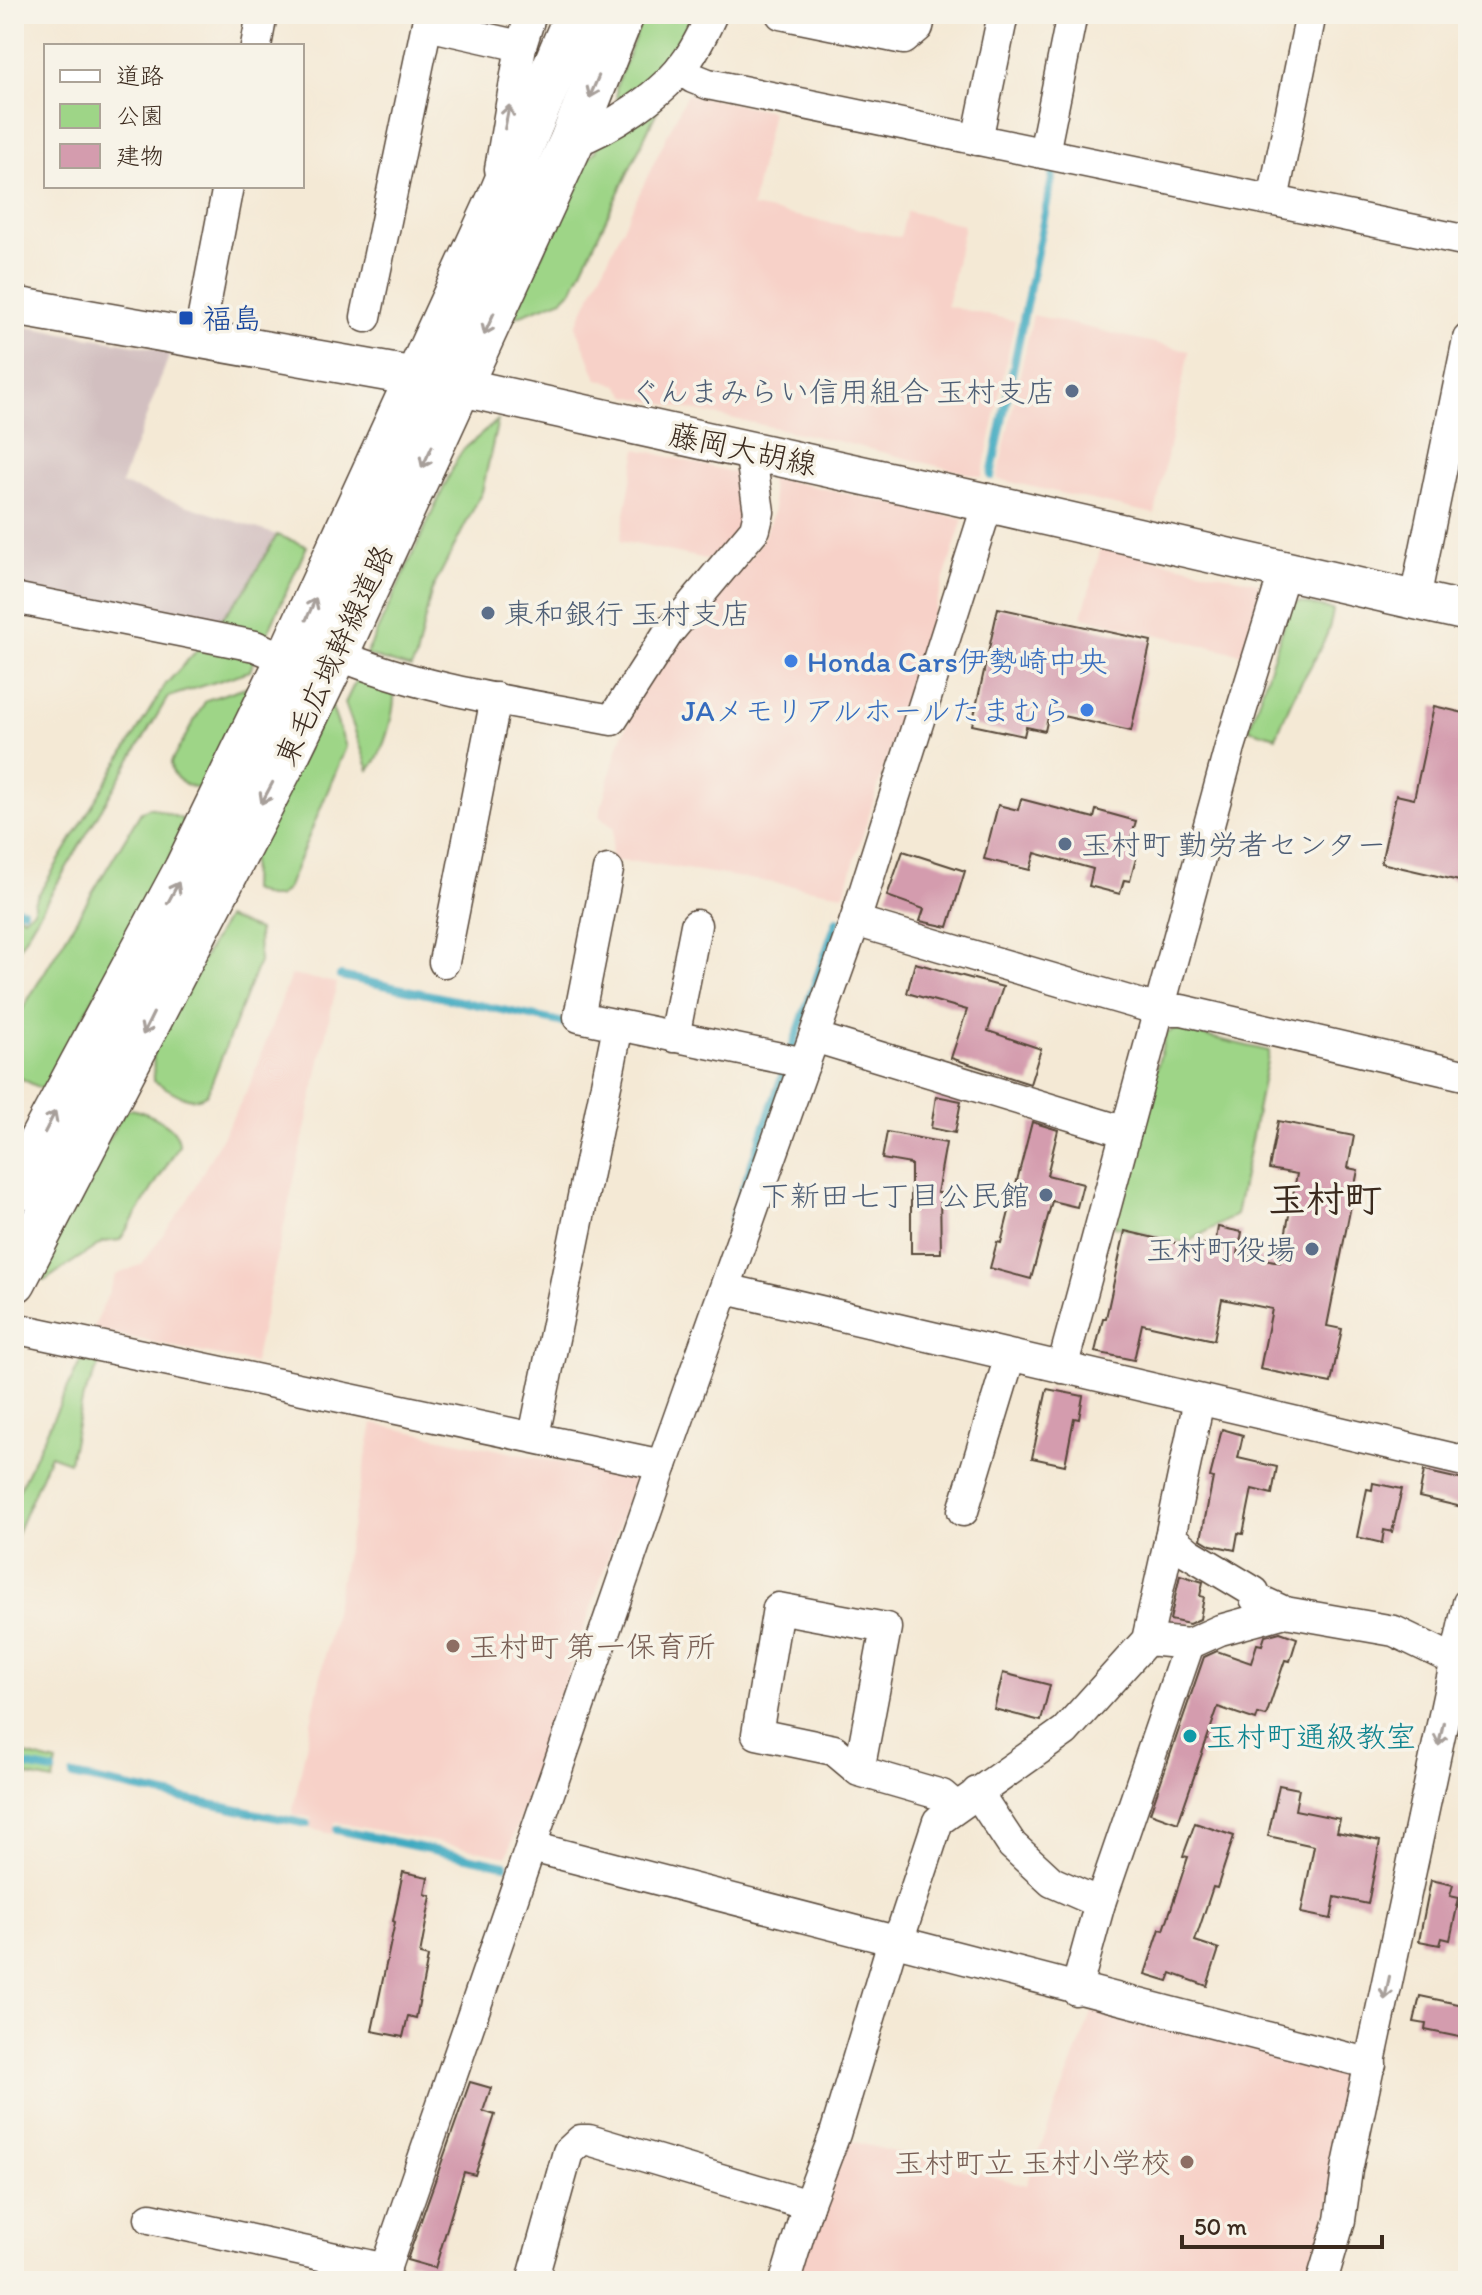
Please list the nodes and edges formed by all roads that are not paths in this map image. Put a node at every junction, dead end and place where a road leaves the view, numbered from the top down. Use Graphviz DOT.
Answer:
graph roads {
  1 [pos="262,14"];
  2 [pos="531,14"];
  3 [pos="577,14"];
  4 [pos="622,14"];
  5 [pos="712,14"];
  6 [pos="781,14"];
  7 [pos="921,14"];
  8 [pos="1003,14"];
  9 [pos="1072,14"];
  10 [pos="1311,14"];
  11 [pos="428,19"];
  12 [pos="256,44"];
  13 [pos="521,46"];
  14 [pos="681,68"];
  15 [pos="977,140"];
  16 [pos="571,143"];
  17 [pos="1044,153"];
  18 [pos="228,188"];
  19 [pos="501,195"];
  20 [pos="1273,200"];
  21 [pos="1468,241"];
  22 [pos="14,306"];
  23 [pos="366,317"];
  24 [pos="199,337"];
  25 [pos="1468,339"];
  26 [pos="416,377"];
  27 [pos="460,386"];
  28 [pos="750,450"];
  29 [pos="988,503"];
  30 [pos="1285,570"];
  31 [pos="14,598"];
  32 [pos="1415,599"];
  33 [pos="1468,612"];
  34 [pos="336,654"];
  35 [pos="288,660"];
  36 [pos="496,698"];
  37 [pos="608,870"];
  38 [pos="855,921"];
  39 [pos="696,925"];
  40 [pos="444,962"];
  41 [pos="1159,1010"];
  42 [pos="618,1026"];
  43 [pos="674,1037"];
  44 [pos="810,1050"];
  45 [pos="1468,1076"];
  46 [pos="1126,1132"];
  47 [pos="14,1191"];
  48 [pos="14,1281"];
  49 [pos="726,1289"];
  50 [pos="14,1328"];
  51 [pos="1010,1356"];
  52 [pos="1062,1368"];
  53 [pos="1199,1400"];
  54 [pos="534,1436"];
  55 [pos="1468,1462"];
  56 [pos="662,1465"];
  57 [pos="963,1511"];
  58 [pos="1170,1537"];
  59 [pos="1468,1603"];
  60 [pos="1285,1612"];
  61 [pos="1147,1640"];
  62 [pos="1189,1644"];
  63 [pos="1456,1661"];
  64 [pos="859,1771"];
  65 [pos="967,1799"];
  66 [pos="532,1847"];
  67 [pos="1100,1903"];
  68 [pos="897,1940"];
  69 [pos="1076,1990"];
  70 [pos="1371,2064"];
  71 [pos="808,2205"];
  72 [pos="150,2218"];
  73 [pos="384,2275"];
  74 [pos="532,2281"];
  75 [pos="785,2281"];
  76 [pos="1322,2281"];
  1 -- 12 [label="street"];
  2 -- 13 [label="street"];
  3 -- 19 [label="highway, 東毛広域幹線道路"];
  4 -- 16 [label="highway, 東毛広域幹線道路, one-way"];
  5 -- 14 [label="street"];
  6 -- 7 [label="street"];
  8 -- 15 [label="street"];
  9 -- 17 [label="street"];
  10 -- 20 [label="street"];
  11 -- 13 [label="street"];
  11 -- 23 [label="street"];
  19 -- 13 [label="street, one-way"];
  14 -- 15 [label="street"];
  14 -- 16 [label="street"];
  15 -- 17 [label="street"];
  16 -- 27 [label="highway, 東毛広域幹線道路, one-way"];
  17 -- 20 [label="street"];
  18 -- 24 [label="street"];
  19 -- 26 [label="highway, 東毛広域幹線道路"];
  20 -- 21 [label="street"];
  22 -- 24 [label="main road, 藤岡大胡線"];
  24 -- 26 [label="main road, 藤岡大胡線"];
  25 -- 32 [label="street"];
  26 -- 27 [label="main road, 藤岡大胡線"];
  35 -- 26 [label="highway, 東毛広域幹線道路, one-way"];
  27 -- 28 [label="main road, 藤岡大胡線"];
  27 -- 34 [label="highway, 東毛広域幹線道路, one-way"];
  28 -- 29 [label="main road, 藤岡大胡線"];
  28 -- 36 [label="street"];
  29 -- 30 [label="main road, 藤岡大胡線"];
  29 -- 38 [label="street"];
  30 -- 32 [label="main road, 藤岡大胡線"];
  30 -- 41 [label="street"];
  31 -- 35 [label="street"];
  32 -- 33 [label="main road, 藤岡大胡線"];
  34 -- 36 [label="street"];
  34 -- 48 [label="highway, 東毛広域幹線道路, one-way"];
  47 -- 35 [label="highway, 東毛広域幹線道路, one-way"];
  36 -- 40 [label="street"];
  37 -- 42 [label="street"];
  38 -- 41 [label="street"];
  38 -- 44 [label="street"];
  39 -- 43 [label="street"];
  41 -- 45 [label="street"];
  41 -- 46 [label="street"];
  42 -- 43 [label="street"];
  42 -- 54 [label="street"];
  43 -- 44 [label="street"];
  44 -- 46 [label="street"];
  44 -- 49 [label="street"];
  46 -- 52 [label="street"];
  49 -- 51 [label="street"];
  49 -- 56 [label="street"];
  50 -- 54 [label="street"];
  51 -- 52 [label="street"];
  51 -- 57 [label="street"];
  52 -- 53 [label="street"];
  53 -- 55 [label="street"];
  53 -- 58 [label="street"];
  54 -- 56 [label="street"];
  56 -- 66 [label="street"];
  58 -- 60 [label="street"];
  58 -- 61 [label="street"];
  59 -- 63 [label="street"];
  60 -- 62 [label="street"];
  60 -- 63 [label="street"];
  61 -- 62 [label="street"];
  61 -- 65 [label="street"];
  62 -- 67 [label="street"];
  63 -- 70 [label="street, one-way"];
  64 -- 64 [label="street"];
  64 -- 65 [label="street"];
  65 -- 67 [label="street"];
  65 -- 68 [label="street"];
  66 -- 68 [label="street"];
  66 -- 73 [label="street"];
  67 -- 69 [label="street"];
  68 -- 69 [label="street"];
  68 -- 71 [label="street"];
  69 -- 70 [label="street"];
  70 -- 76 [label="street"];
  71 -- 74 [label="street"];
  71 -- 75 [label="street"];
  72 -- 73 [label="street"];
}
